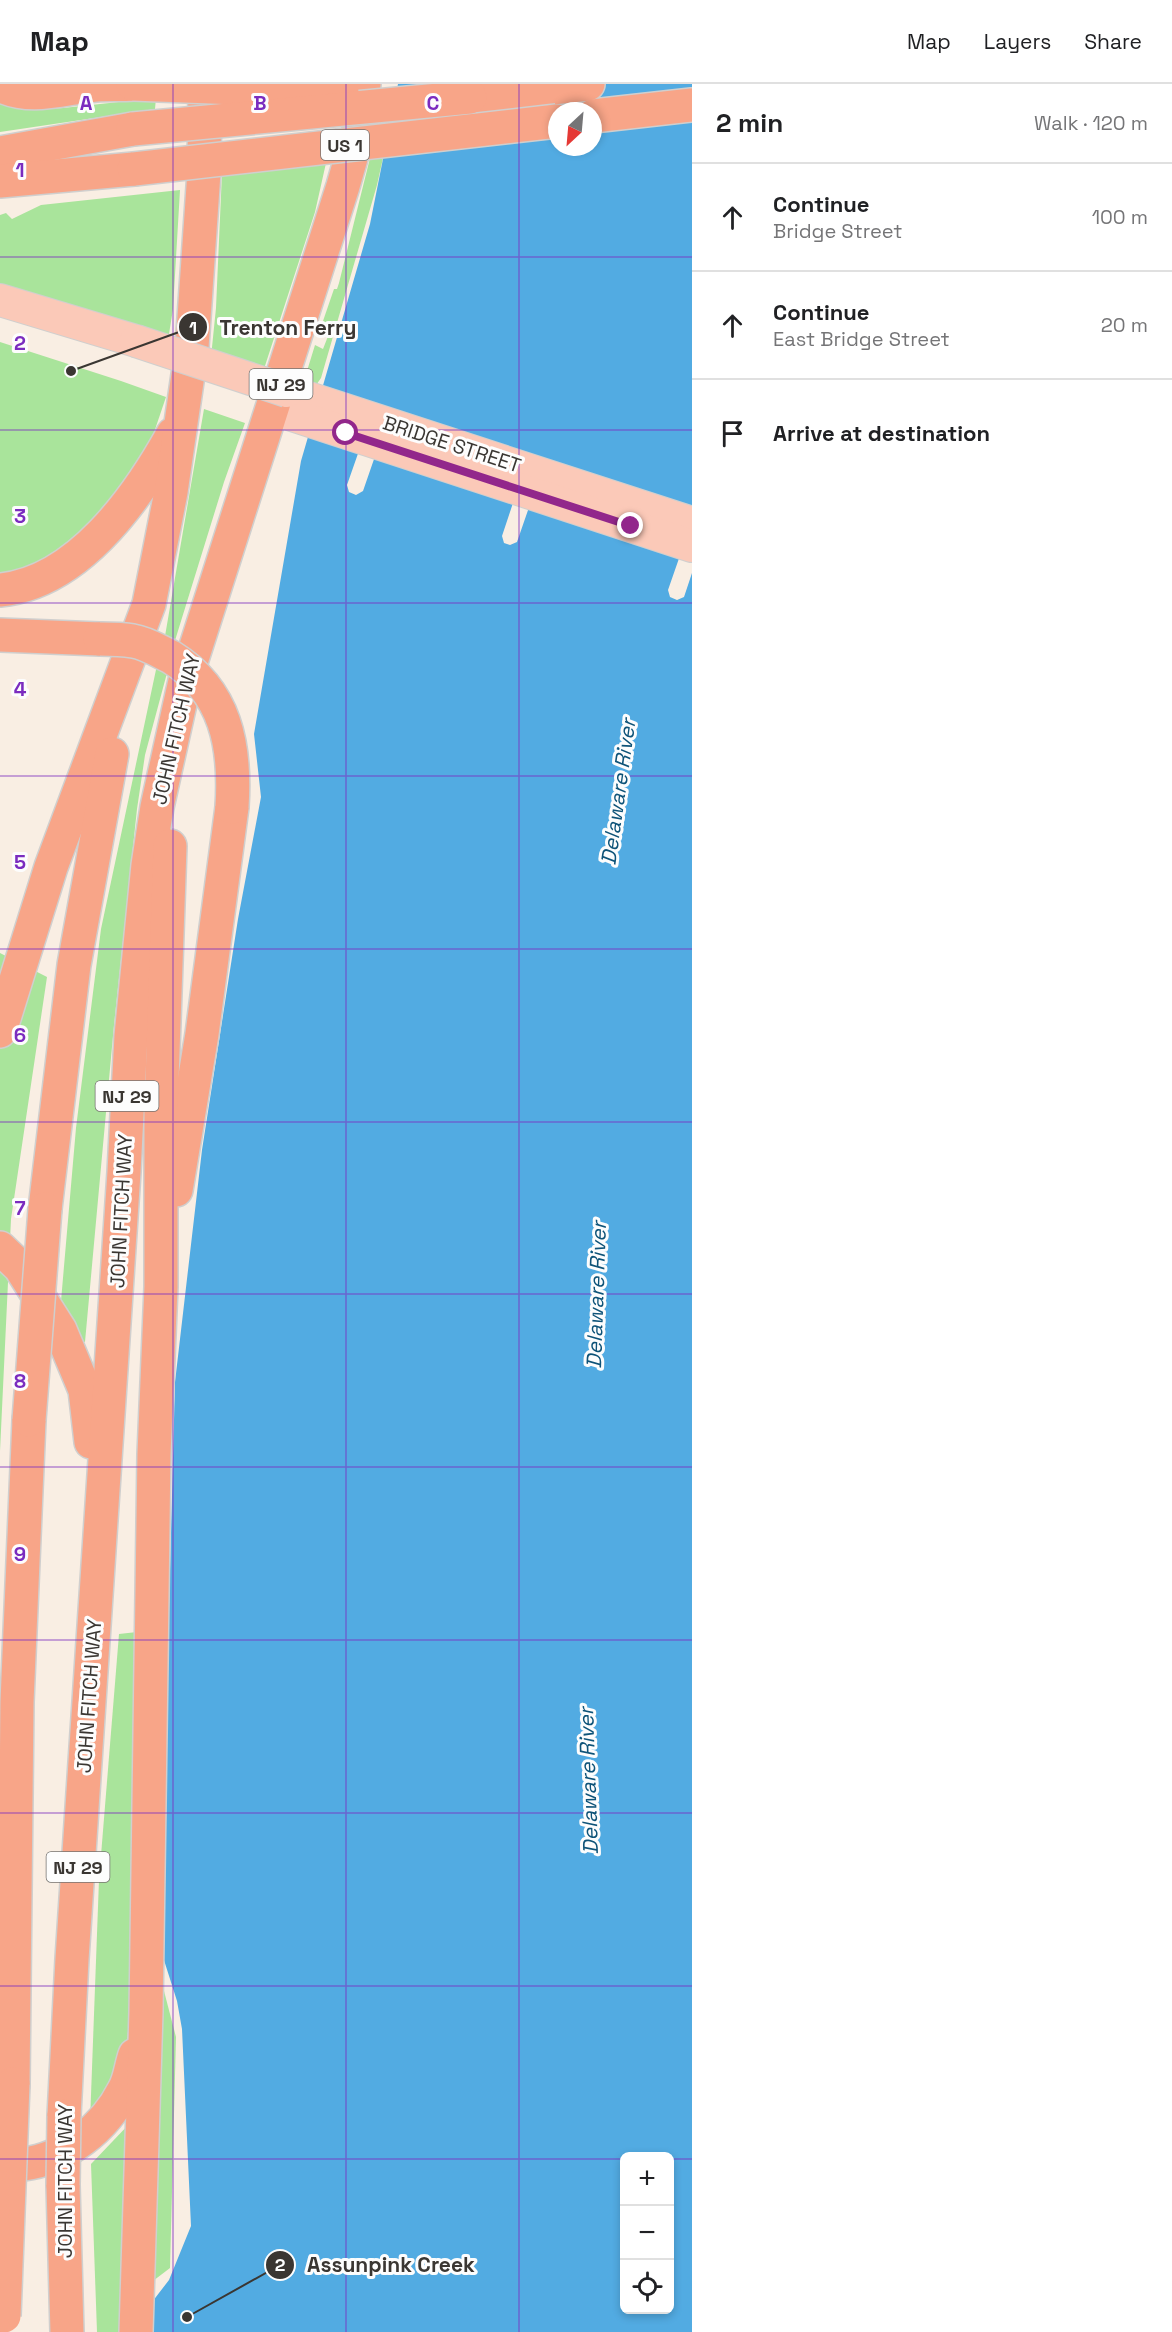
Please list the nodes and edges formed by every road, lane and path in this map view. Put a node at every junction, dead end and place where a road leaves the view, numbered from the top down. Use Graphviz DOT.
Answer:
graph roads {
  1 [pos="133,84"];
  2 [pos="205,84"];
  3 [pos="364,84"];
  4 [pos="588,84"];
  5 [pos="0,85"];
  6 [pos="470,97"];
  7 [pos="692,105"];
  8 [pos="602,115"];
  9 [pos="548,122"];
  10 [pos="0,153"];
  11 [pos="100,171"];
  12 [pos="0,182"];
  13 [pos="0,202"];
  14 [pos="0,300"];
  15 [pos="0,320"];
  16 [pos="133,351"];
  17 [pos="181,420"];
  18 [pos="592,501"];
  19 [pos="692,523"];
  20 [pos="692,546"];
  21 [pos="0,590"];
  22 [pos="143,623"];
  23 [pos="0,636"];
  24 [pos="185,681"];
  25 [pos="0,1031"];
  26 [pos="0,1248"];
  27 [pos="161,1287"];
  28 [pos="101,1515"];
  29 [pos="0,1944"];
  30 [pos="146,2012"];
  31 [pos="13,2074"];
  32 [pos="0,2147"];
  33 [pos="0,2163"];
  34 [pos="66,2318"];
  35 [pos="4,2324"];
  36 [pos="136,2332"];
  1 -- 5 [label="highway"];
  1 -- 6 [label="highway, bridge"];
  2 -- 17 [label="highway"];
  3 -- 24 [label="highway, JOHN FITCH WAY / NJ 29"];
  4 -- 6 [label="highway, US 1"];
  6 -- 10 [label="highway, US 1, bridge"];
  7 -- 8 [label="highway"];
  9 -- 11 [label="highway, US 1, bridge"];
  11 -- 12 [label="highway, US 1"];
  11 -- 13 [label="highway"];
  14 -- 16 [label="main road, BRIDGE STREET"];
  15 -- 16 [label="main road, BRIDGE STREET"];
  16 -- 18 [label="main road, BRIDGE STREET"];
  17 -- 21 [label="highway"];
  17 -- 22 [label="highway"];
  18 -- 19 [label="main road"];
  18 -- 20 [label="main road"];
  22 -- 25 [label="highway"];
  22 -- 31 [label="highway, bridge"];
  23 -- 27 [label="highway, bridge"];
  24 -- 27 [label="highway"];
  24 -- 28 [label="highway, JOHN FITCH WAY / NJ 29"];
  26 -- 28 [label="highway"];
  27 -- 30 [label="highway"];
  28 -- 34 [label="highway, JOHN FITCH WAY / NJ 29, bridge"];
  29 -- 31 [label="highway"];
  30 -- 33 [label="highway"];
  30 -- 36 [label="highway"];
  31 -- 32 [label="highway, bridge"];
  31 -- 35 [label="highway, bridge"];
}
